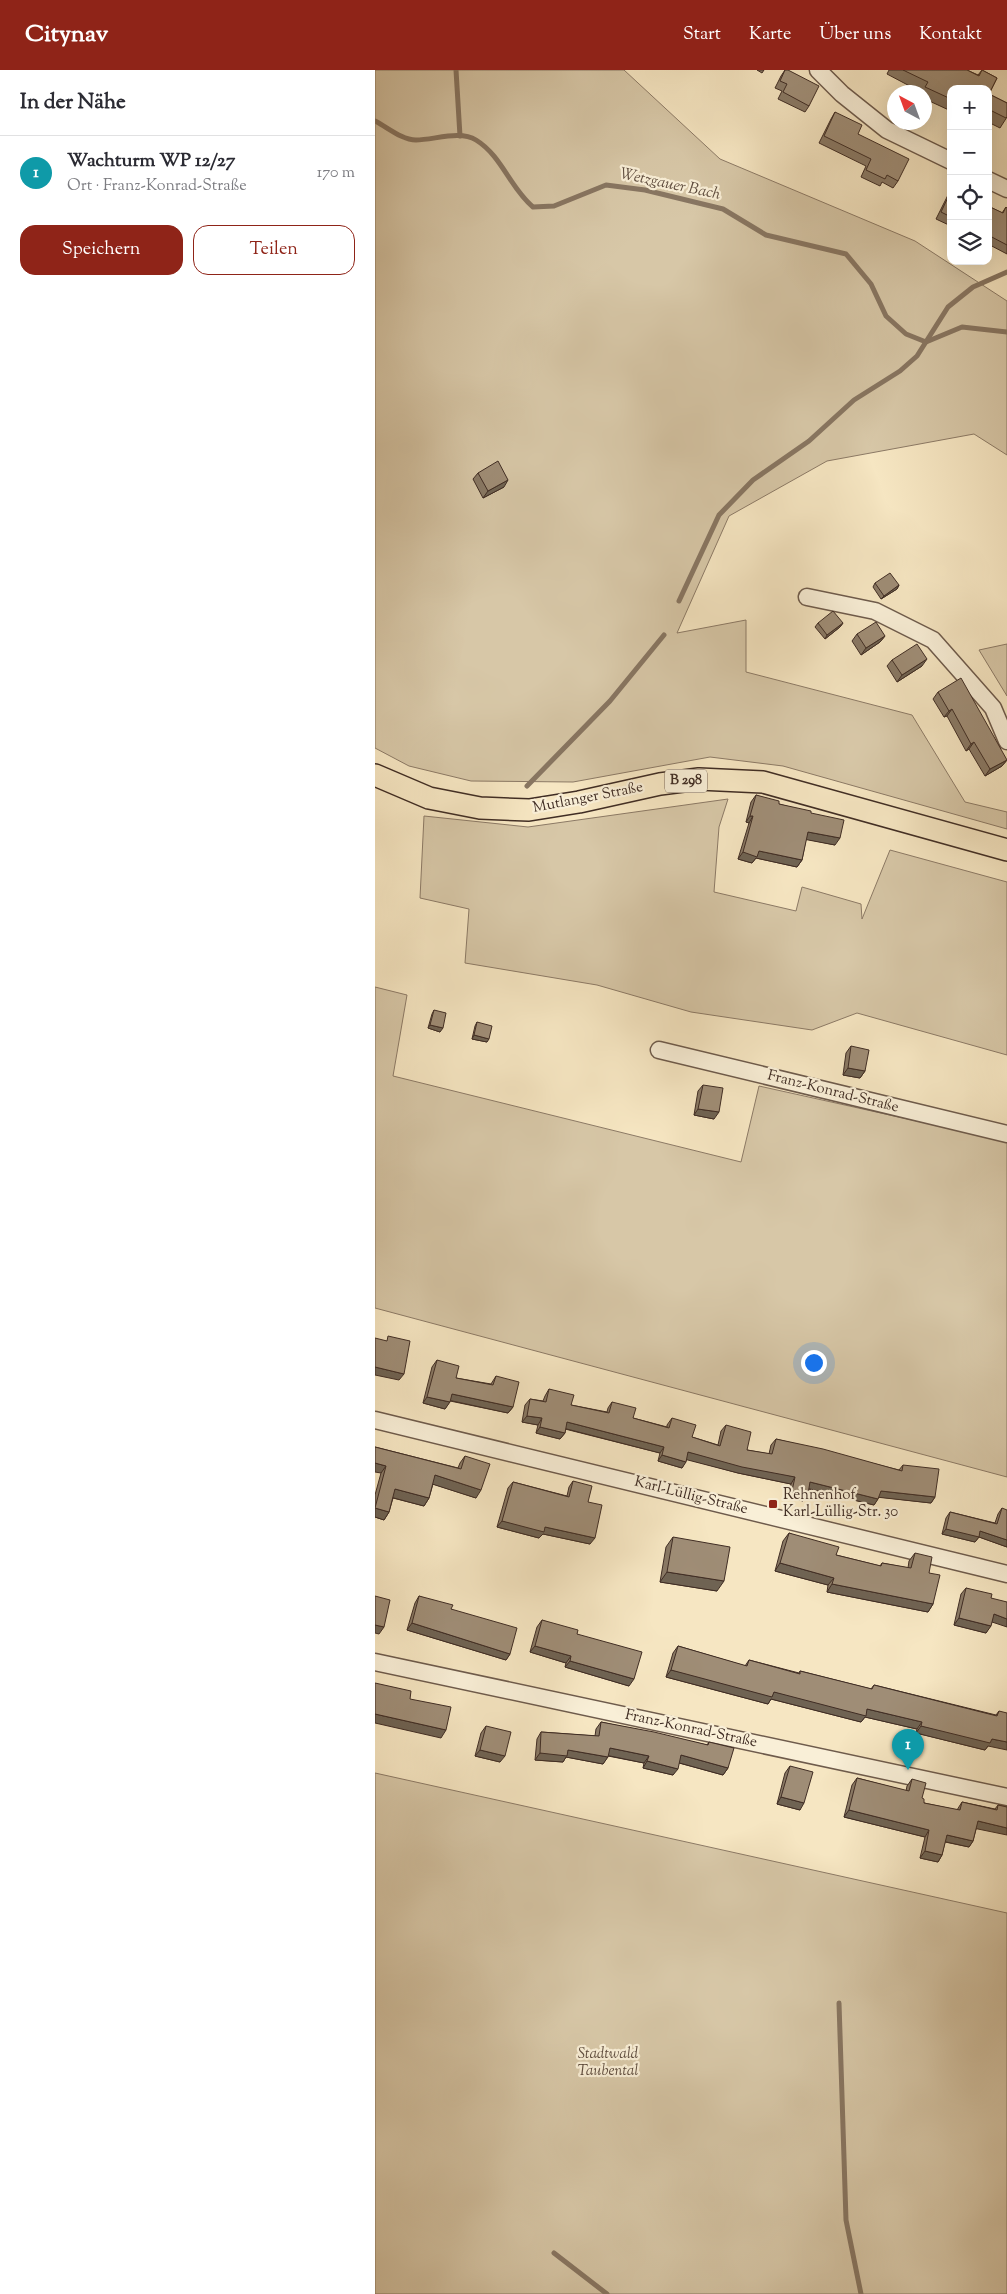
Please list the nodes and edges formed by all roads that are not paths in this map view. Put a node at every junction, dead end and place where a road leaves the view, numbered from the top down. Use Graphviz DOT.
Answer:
graph roads {
  1 [pos="818,70"];
  2 [pos="947,159"];
  3 [pos="992,182"];
  4 [pos="1007,189"];
  5 [pos="807,597"];
  6 [pos="1007,741"];
  7 [pos="375,776"];
  8 [pos="1007,850"];
  9 [pos="659,1050"];
  10 [pos="1007,1134"];
  11 [pos="375,1420"];
  12 [pos="1007,1574"];
  13 [pos="375,1662"];
  14 [pos="1007,1797"];
  1 -- 2 [label="street"];
  3 -- 4 [label="street"];
  5 -- 6 [label="street"];
  7 -- 8 [label="main road, Mutlanger Straße / B 298"];
  9 -- 10 [label="street, Franz-Konrad-Straße"];
  11 -- 12 [label="street, Karl-Lüllig-Straße"];
  13 -- 14 [label="street, Franz-Konrad-Straße"];
}
